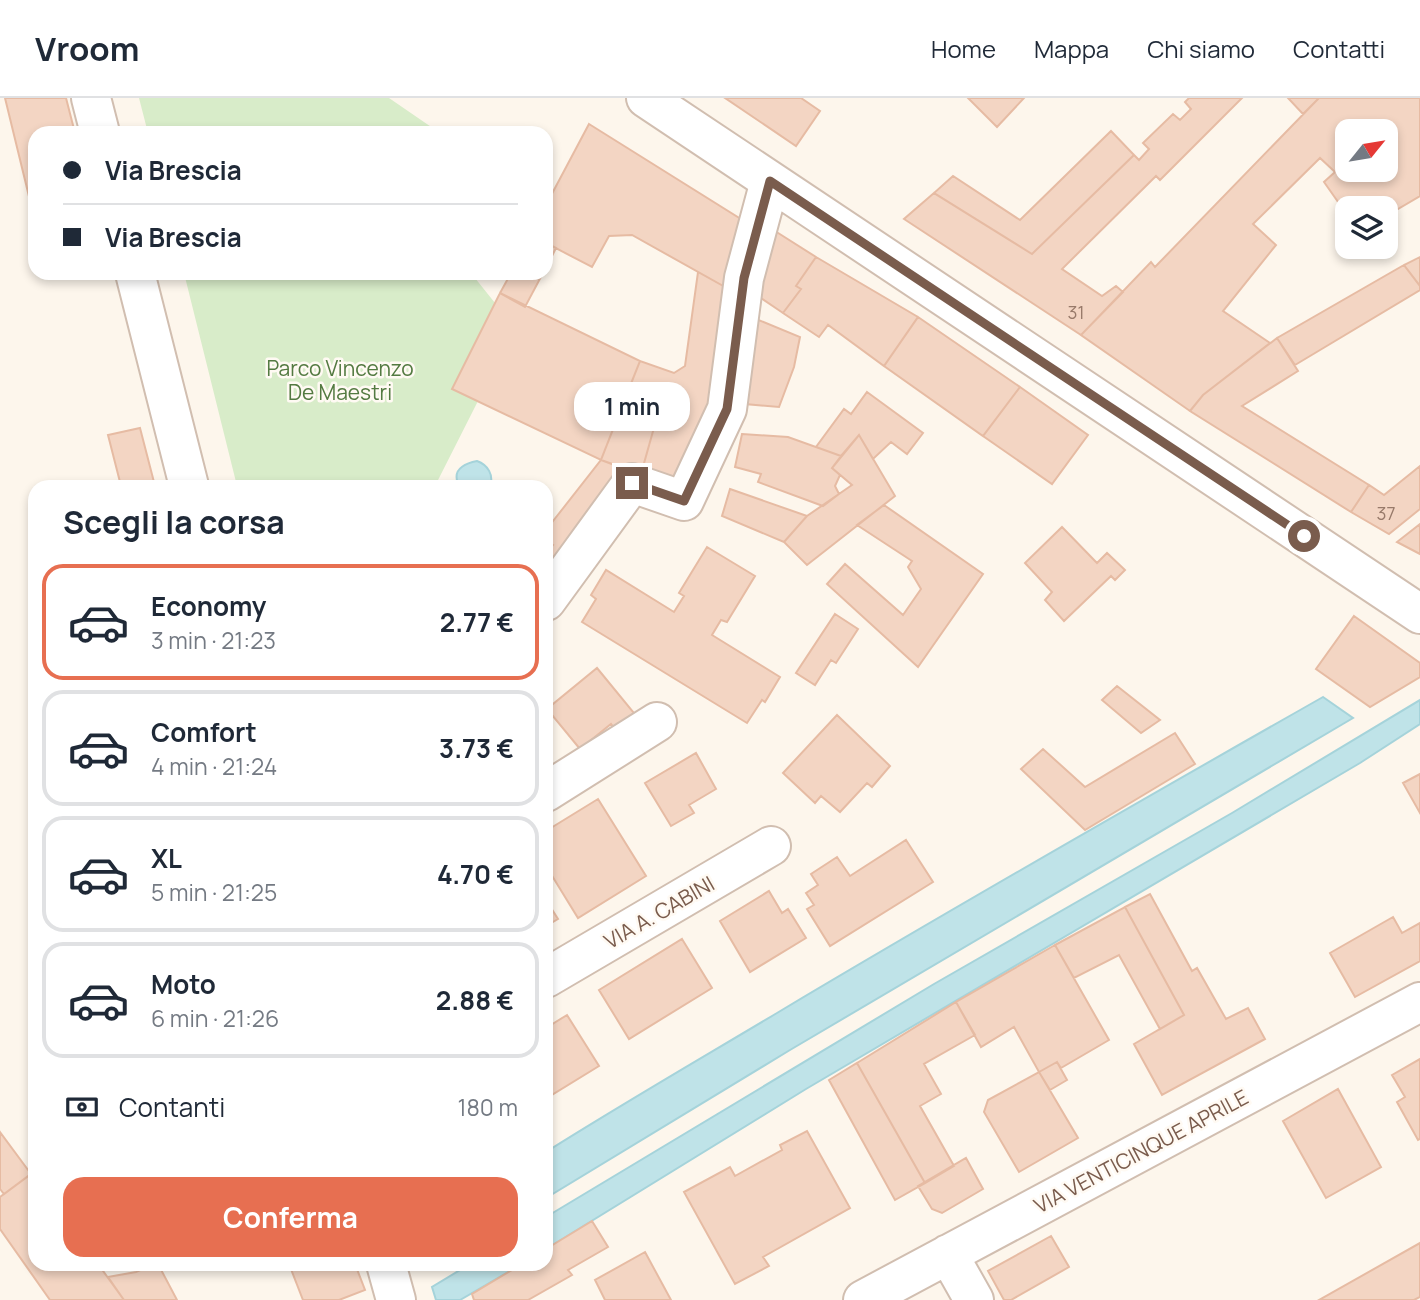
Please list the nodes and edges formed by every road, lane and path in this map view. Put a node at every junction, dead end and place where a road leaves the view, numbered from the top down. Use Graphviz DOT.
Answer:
graph roads {
  1 [pos="91,98"];
  2 [pos="646,98"];
  3 [pos="98,126"];
  4 [pos="770,181"];
  5 [pos="137,280"];
  6 [pos="187,480"];
  7 [pos="553,591"];
  8 [pos="1420,614"];
  9 [pos="657,722"];
  10 [pos="553,788"];
  11 [pos="771,846"];
  12 [pos="553,974"];
  13 [pos="1420,1002"];
  14 [pos="948,1254"];
  15 [pos="863,1300"];
  16 [pos="974,1300"];
  1 -- 3 [label="street"];
  2 -- 4 [label="street"];
  4 -- 7 [label="street"];
  4 -- 8 [label="street"];
  5 -- 6 [label="street"];
  9 -- 10 [label="street"];
  11 -- 12 [label="street, VIA A. CABINI"];
  13 -- 14 [label="street, VIA VENTICINQUE APRILE"];
  14 -- 15 [label="street, VIA VENTICINQUE APRILE"];
  14 -- 16 [label="street"];
}
